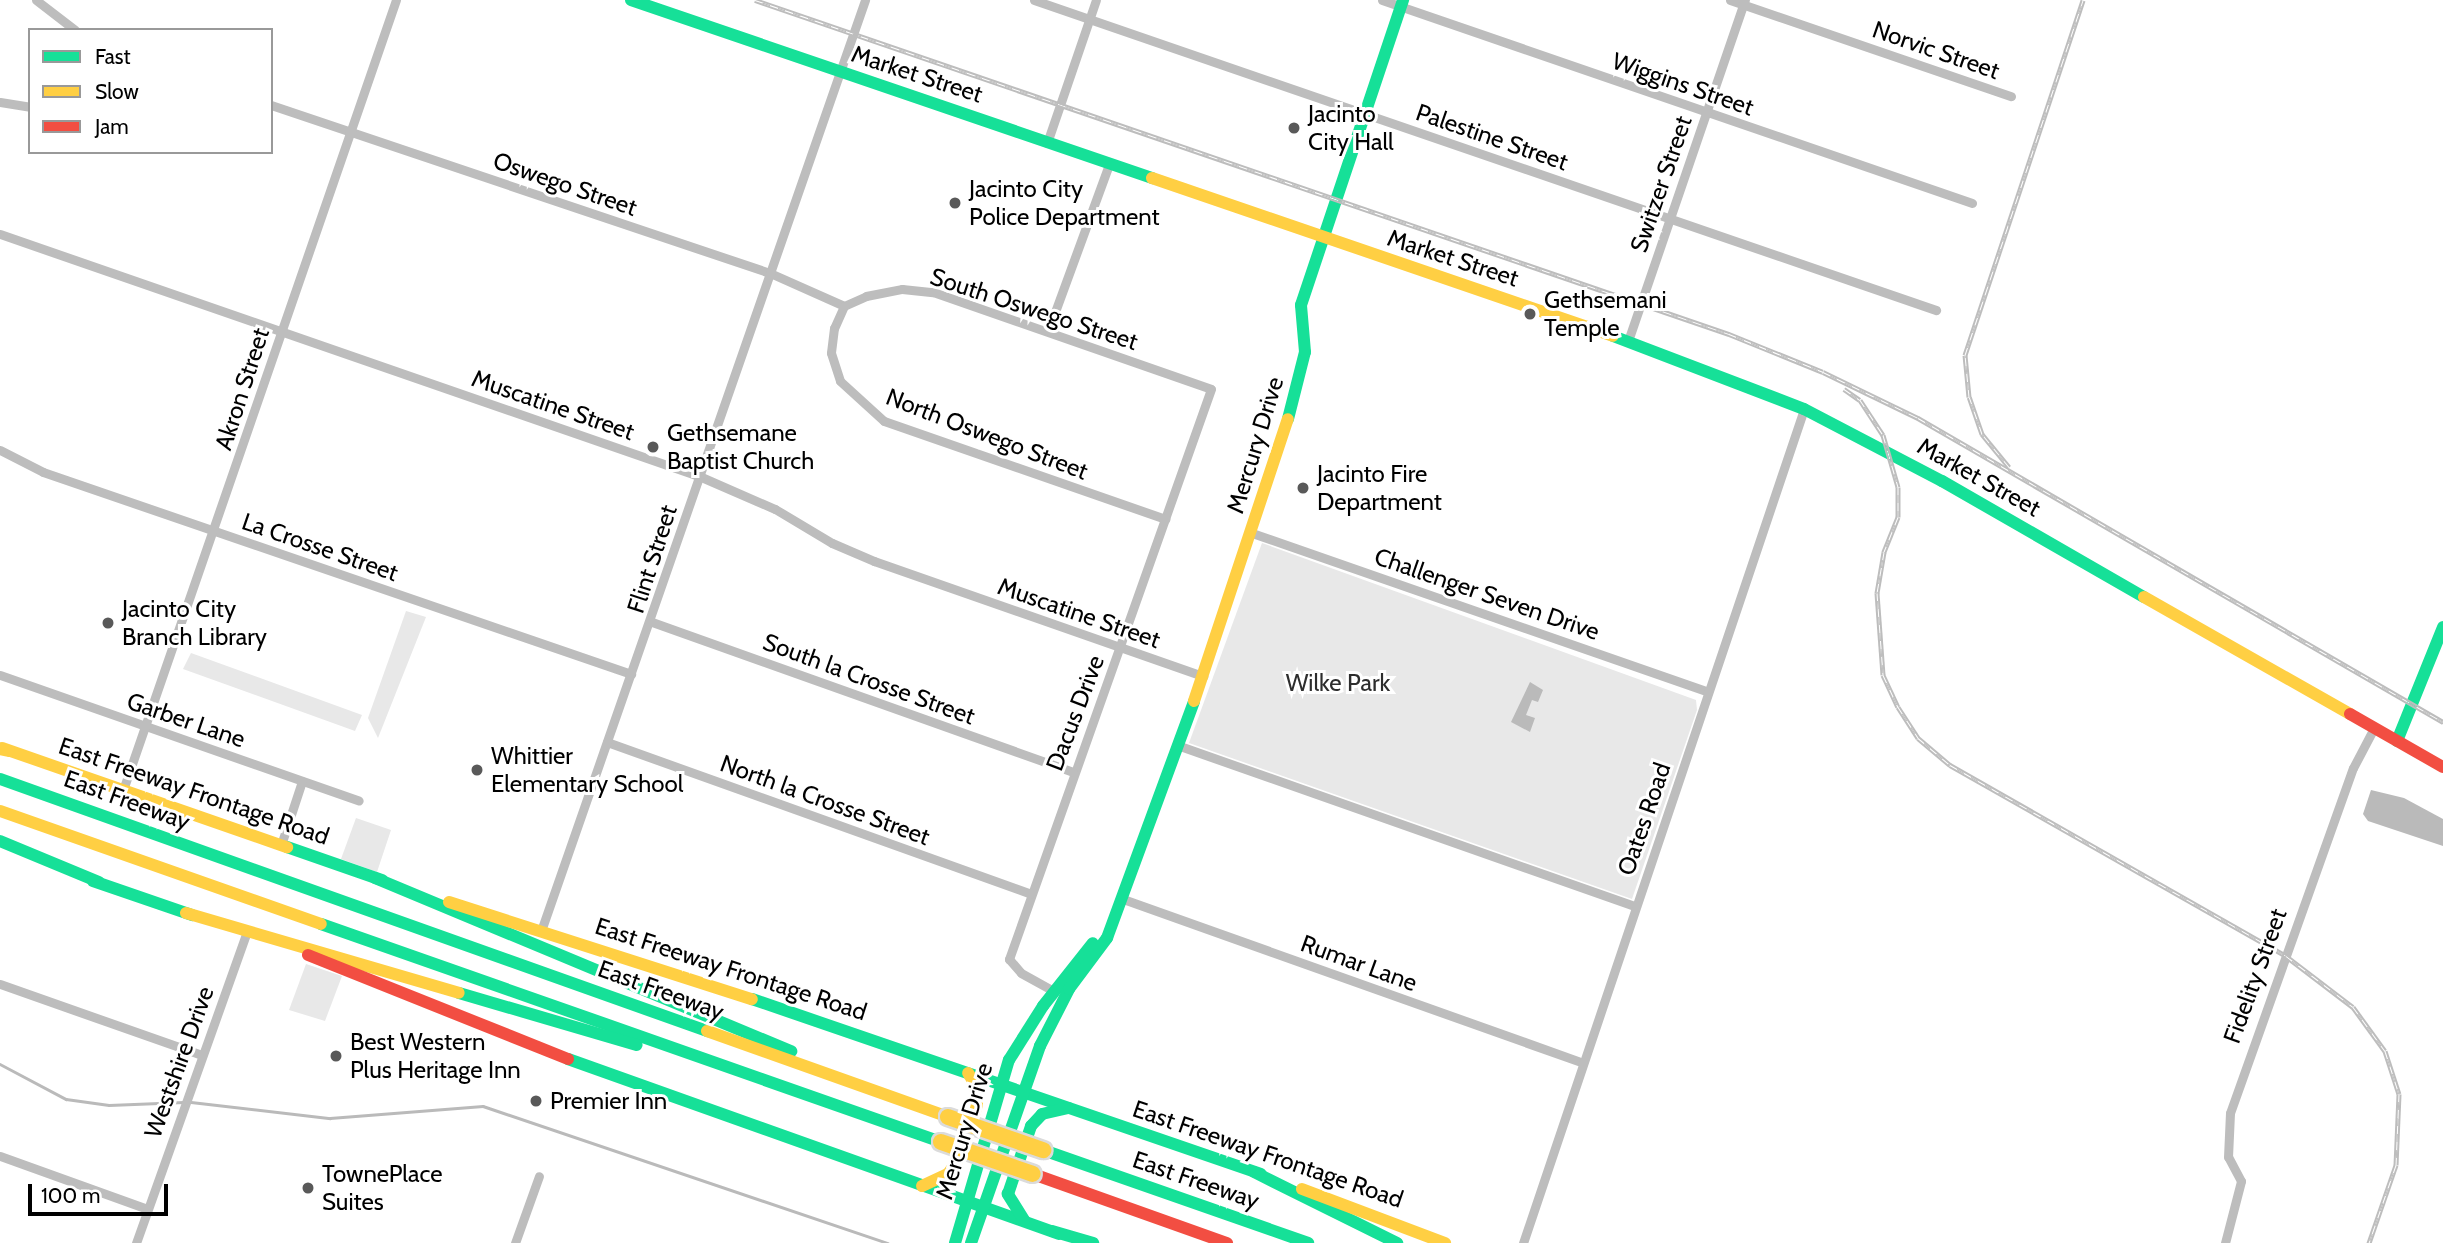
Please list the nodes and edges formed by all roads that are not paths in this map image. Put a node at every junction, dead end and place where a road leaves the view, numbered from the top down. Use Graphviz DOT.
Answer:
graph roads {
  1 [pos="36,0"];
  2 [pos="396,0"];
  3 [pos="631,0"];
  4 [pos="865,0"];
  5 [pos="1034,0"];
  6 [pos="1096,0"];
  7 [pos="1382,0"];
  8 [pos="1730,0"];
  9 [pos="1744,2"];
  10 [pos="1402,3"];
  11 [pos="1089,19"];
  12 [pos="72,28"];
  13 [pos="840,73"];
  14 [pos="2011,96"];
  15 [pos="0,102"];
  16 [pos="273,106"];
  17 [pos="28,107"];
  18 [pos="1706,112"];
  19 [pos="1365,114"];
  20 [pos="351,132"];
  21 [pos="1047,143"];
  22 [pos="1109,164"];
  23 [pos="1972,203"];
  24 [pos="1670,218"];
  25 [pos="0,233"];
  26 [pos="1323,240"];
  27 [pos="770,273"];
  28 [pos="844,306"];
  29 [pos="1936,310"];
  30 [pos="282,331"];
  31 [pos="1048,331"];
  32 [pos="1628,341"];
  33 [pos="1211,389"];
  34 [pos="1804,409"];
  35 [pos="0,450"];
  36 [pos="699,476"];
  37 [pos="1165,519"];
  38 [pos="216,532"];
  39 [pos="1252,533"];
  40 [pos="652,622"];
  41 [pos="2443,627"];
  42 [pos="1121,647"];
  43 [pos="631,674"];
  44 [pos="0,675"];
  45 [pos="1203,676"];
  46 [pos="1708,692"];
  47 [pos="145,726"];
  48 [pos="2374,728"];
  49 [pos="2397,741"];
  50 [pos="607,742"];
  51 [pos="1177,745"];
  52 [pos="3,749"];
  53 [pos="2443,767"];
  54 [pos="1073,772"];
  55 [pos="0,779"];
  56 [pos="302,781"];
  57 [pos="123,790"];
  58 [pos="359,801"];
  59 [pos="0,811"];
  60 [pos="0,841"];
  61 [pos="281,845"];
  62 [pos="0,849"];
  63 [pos="375,878"];
  64 [pos="99,883"];
  65 [pos="1031,894"];
  66 [pos="1123,899"];
  67 [pos="1634,906"];
  68 [pos="186,913"];
  69 [pos="541,931"];
  70 [pos="246,934"];
  71 [pos="0,984"];
  72 [pos="1054,991"];
  73 [pos="202,1055"];
  74 [pos="1582,1062"];
  75 [pos="968,1073"];
  76 [pos="1000,1084"];
  77 [pos="793,1090"];
  78 [pos="1024,1093"];
  79 [pos="909,1102"];
  80 [pos="1068,1108"];
  81 [pos="0,1156"];
  82 [pos="1254,1172"];
  83 [pos="539,1176"];
  84 [pos="922,1186"];
  85 [pos="966,1201"];
  86 [pos="984,1208"];
  87 [pos="147,1209"];
  88 [pos="1026,1222"];
  89 [pos="1052,1231"];
  90 [pos="136,1243"];
  91 [pos="515,1243"];
  92 [pos="955,1243"];
  93 [pos="971,1243"];
  94 [pos="1085,1243"];
  95 [pos="1093,1243"];
  96 [pos="1227,1243"];
  97 [pos="1308,1243"];
  98 [pos="1397,1243"];
  99 [pos="1445,1243"];
  100 [pos="1522,1243"];
  101 [pos="2225,1243"];
  1 -- 12 [label="street"];
  2 -- 20 [label="street, Akron Street"];
  3 -- 13 [label="main road, Market Street"];
  4 -- 13 [label="street, Flint Street"];
  5 -- 11 [label="street, Palestine Street"];
  6 -- 11 [label="street"];
  7 -- 10 [label="street, Wiggins Street"];
  8 -- 9 [label="street, Norvic Street"];
  9 -- 14 [label="street, Norvic Street"];
  9 -- 18 [label="street, Switzer Street"];
  10 -- 18 [label="street, Wiggins Street"];
  10 -- 19 [label="main road, Mercury Drive"];
  11 -- 19 [label="street, Palestine Street"];
  11 -- 21 [label="street"];
  13 -- 21 [label="main road, Market Street"];
  13 -- 27 [label="street, Flint Street"];
  15 -- 17 [label="street"];
  16 -- 20 [label="street, Oswego Street"];
  18 -- 23 [label="street, Wiggins Street"];
  18 -- 24 [label="street, Switzer Street"];
  19 -- 24 [label="street, Palestine Street"];
  19 -- 26 [label="main road, Mercury Drive"];
  20 -- 27 [label="street, Oswego Street"];
  20 -- 30 [label="street, Akron Street"];
  21 -- 22 [label="main road, Market Street"];
  22 -- 26 [label="main road, Market Street"];
  22 -- 31 [label="street"];
  24 -- 29 [label="street, Palestine Street"];
  24 -- 32 [label="street, Switzer Street"];
  25 -- 30 [label="street, Muscatine Street"];
  26 -- 32 [label="main road, Market Street"];
  26 -- 39 [label="main road, Mercury Drive"];
  27 -- 28 [label="street, Oswego Street"];
  27 -- 36 [label="street, Flint Street"];
  28 -- 31 [label="street, South Oswego Street"];
  28 -- 37 [label="street, North Oswego Street"];
  30 -- 36 [label="street, Muscatine Street"];
  30 -- 38 [label="street, Akron Street"];
  31 -- 33 [label="street, South Oswego Street"];
  32 -- 34 [label="main road, Market Street"];
  33 -- 37 [label="street, Dacus Drive"];
  34 -- 46 [label="street, Oates Road"];
  34 -- 48 [label="main road, Market Street"];
  35 -- 38 [label="street, La Crosse Street"];
  36 -- 40 [label="street, Flint Street"];
  36 -- 42 [label="street, Muscatine Street"];
  37 -- 42 [label="street, Dacus Drive"];
  38 -- 43 [label="street, La Crosse Street"];
  38 -- 47 [label="street, Akron Street"];
  39 -- 45 [label="main road, Mercury Drive"];
  39 -- 46 [label="street, Challenger Seven Drive"];
  40 -- 43 [label="street, Flint Street"];
  40 -- 54 [label="street, South la Crosse Street"];
  41 -- 49 [label="main road"];
  42 -- 45 [label="street, Muscatine Street"];
  42 -- 54 [label="street, Dacus Drive"];
  43 -- 50 [label="street, Flint Street"];
  44 -- 47 [label="street, Garber Lane"];
  45 -- 51 [label="main road, Mercury Drive"];
  46 -- 67 [label="street, Oates Road"];
  47 -- 56 [label="street, Garber Lane"];
  47 -- 57 [label="street, Akron Street"];
  48 -- 49 [label="main road, Market Street"];
  48 -- 101 [label="street, Fidelity Street"];
  49 -- 53 [label="main road, Market Street"];
  50 -- 65 [label="street, North la Crosse Street"];
  50 -- 69 [label="street, Flint Street"];
  51 -- 66 [label="main road, Mercury Drive"];
  51 -- 67 [label="street"];
  52 -- 57 [label="main road, East Freeway Frontage Road"];
  54 -- 65 [label="street, Dacus Drive"];
  55 -- 79 [label="main road, East Freeway"];
  56 -- 58 [label="street, Garber Lane"];
  56 -- 61 [label="street"];
  57 -- 61 [label="main road, East Freeway Frontage Road"];
  59 -- 77 [label="main road, East Freeway"];
  60 -- 64 [label="main road"];
  61 -- 63 [label="main road, East Freeway Frontage Road"];
  62 -- 64 [label="main road"];
  63 -- 69 [label="main road, East Freeway Frontage Road"];
  63 -- 79 [label="main road"];
  64 -- 68 [label="main road"];
  65 -- 72 [label="street, Dacus Drive"];
  66 -- 72 [label="main road, Mercury Drive"];
  66 -- 74 [label="street, Rumar Lane"];
  66 -- 78 [label="main road, Mercury Drive"];
  67 -- 74 [label="street, Oates Road"];
  68 -- 70 [label="main road"];
  68 -- 77 [label="main road"];
  69 -- 75 [label="main road, East Freeway Frontage Road"];
  70 -- 73 [label="street, Westshire Drive"];
  70 -- 84 [label="main road"];
  71 -- 73 [label="street"];
  72 -- 76 [label="main road, Mercury Drive"];
  73 -- 87 [label="street, Westshire Drive"];
  74 -- 100 [label="street, Oates Road"];
  75 -- 76 [label="main road, East Freeway Frontage Road"];
  75 -- 84 [label="main road"];
  76 -- 78 [label="main road, East Freeway Frontage Road"];
  76 -- 85 [label="main road, Mercury Drive"];
  77 -- 96 [label="main road, East Freeway, bridge"];
  78 -- 80 [label="main road, East Freeway Frontage Road"];
  78 -- 86 [label="main road, Mercury Drive"];
  79 -- 97 [label="main road, East Freeway, bridge"];
  80 -- 82 [label="main road, East Freeway Frontage Road"];
  80 -- 88 [label="main road"];
  81 -- 87 [label="street"];
  82 -- 98 [label="main road"];
  82 -- 99 [label="main road, East Freeway Frontage Road"];
  83 -- 91 [label="street"];
  84 -- 85 [label="main road"];
  85 -- 86 [label="main road"];
  85 -- 92 [label="main road, Mercury Drive"];
  86 -- 88 [label="main road"];
  86 -- 93 [label="main road, Mercury Drive"];
  87 -- 90 [label="street, Westshire Drive"];
  88 -- 89 [label="main road"];
  89 -- 94 [label="main road"];
  89 -- 95 [label="main road"];
}
